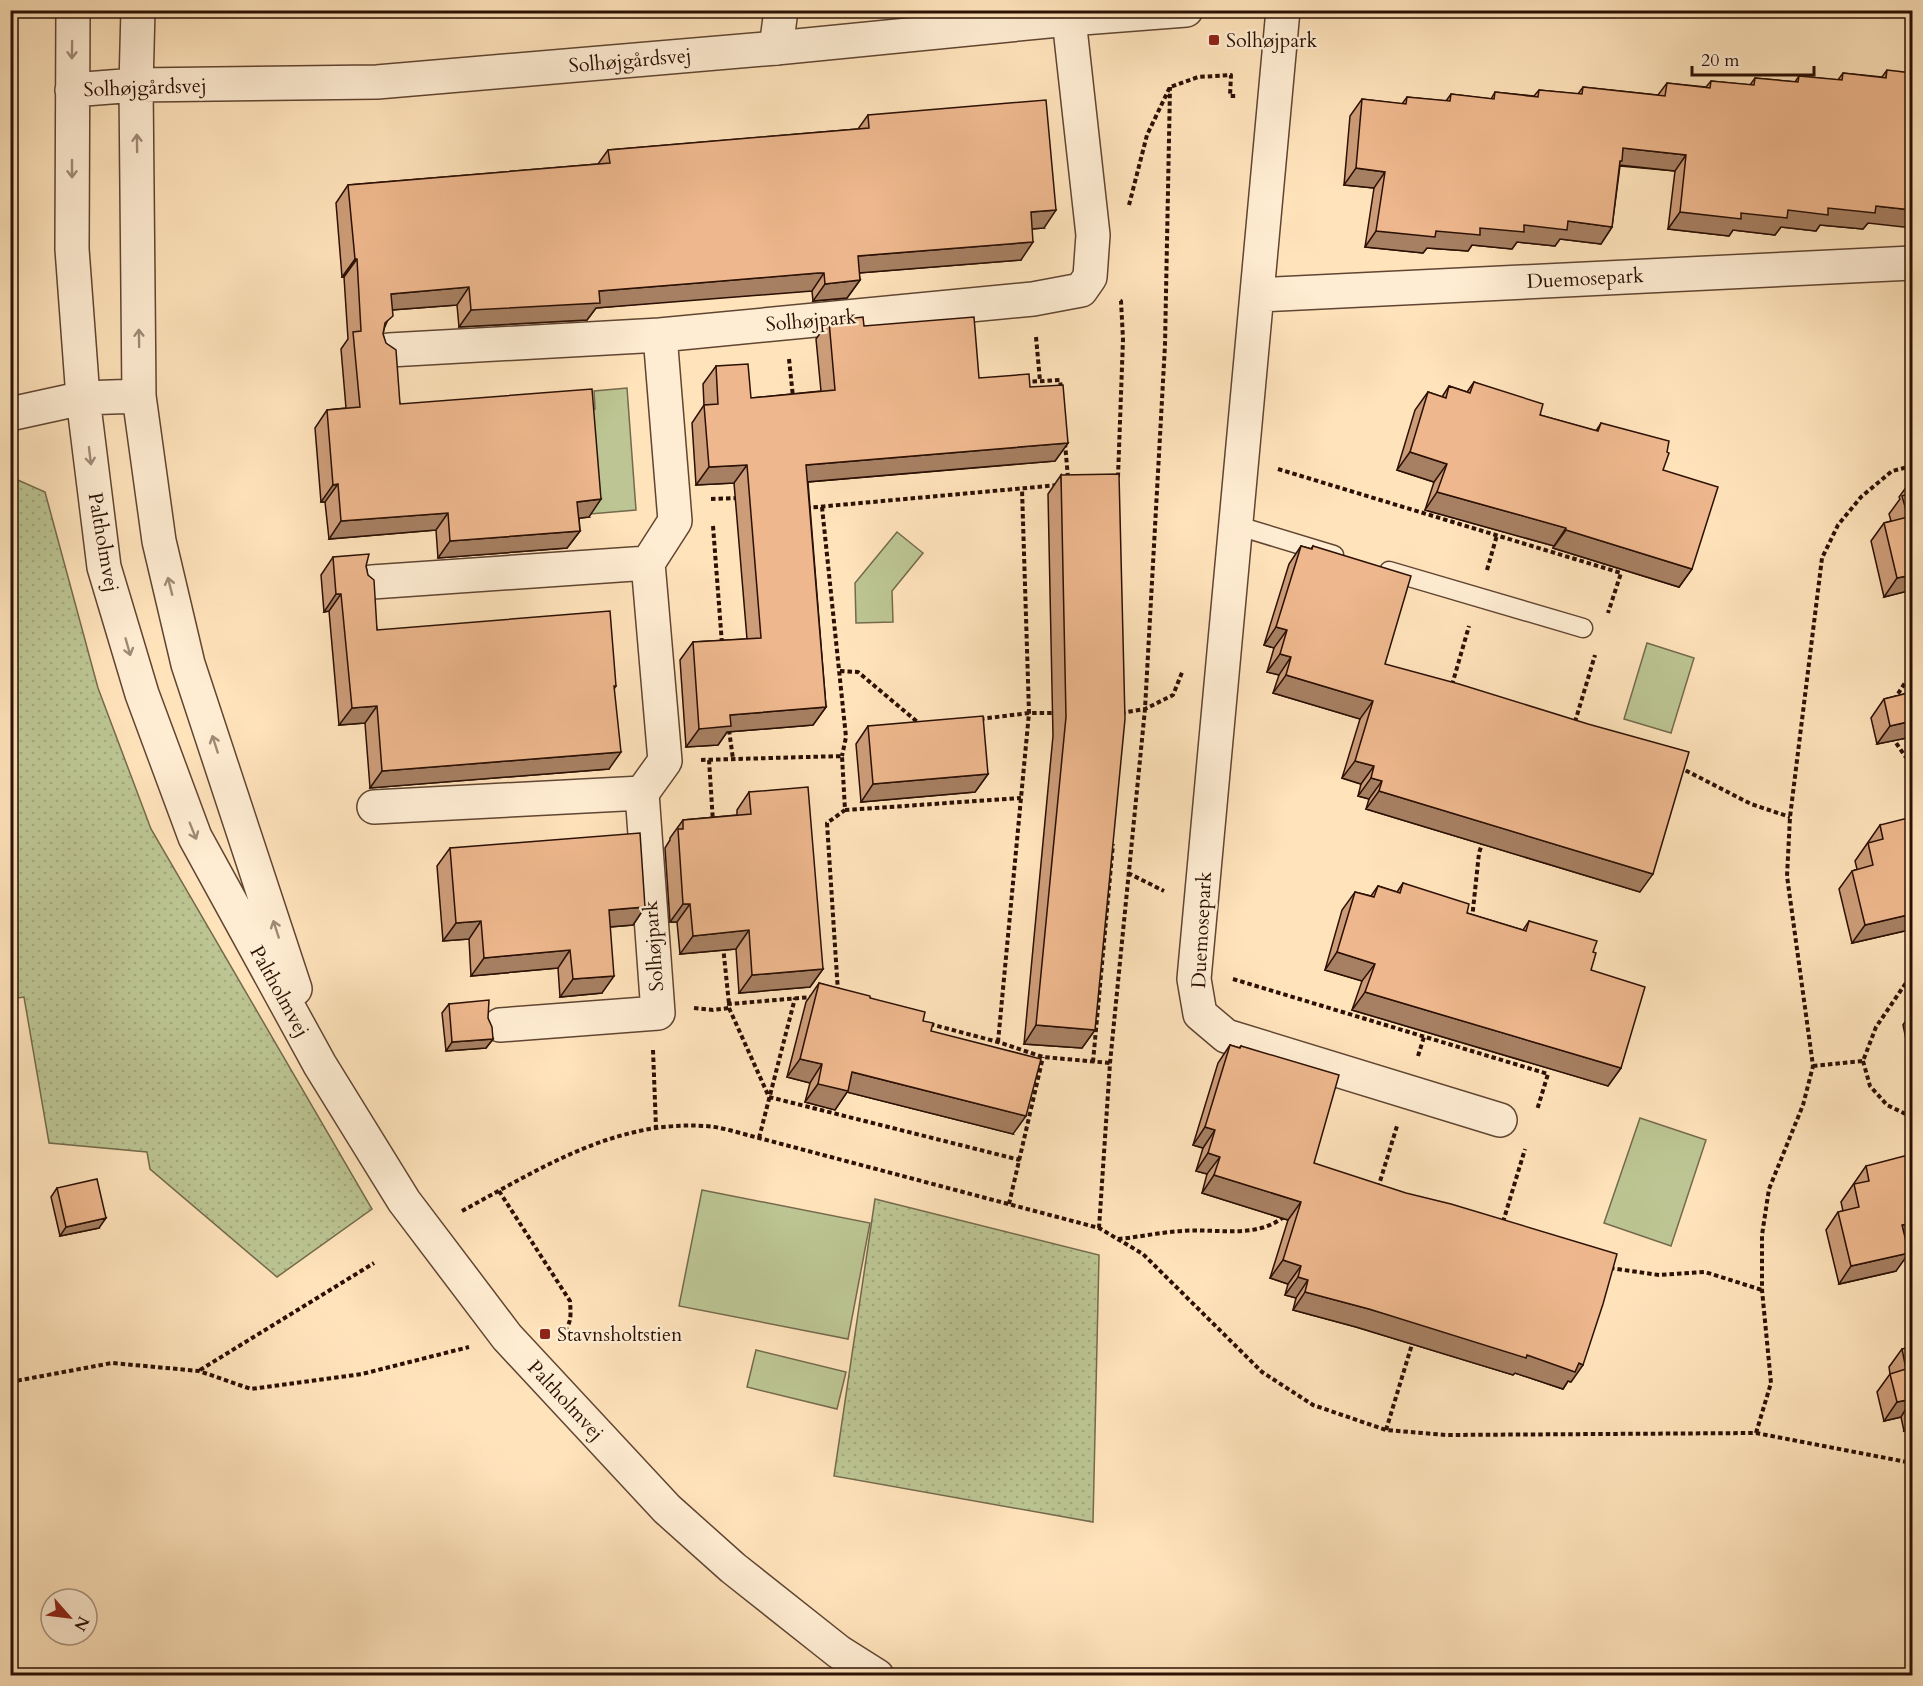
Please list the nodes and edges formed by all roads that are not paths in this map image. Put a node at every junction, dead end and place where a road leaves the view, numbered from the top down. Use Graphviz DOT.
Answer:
graph roads {
  1 [pos="73,10"];
  2 [pos="138,10"];
  3 [pos="781,10"];
  4 [pos="1186,10"];
  5 [pos="1283,10"];
  6 [pos="1069,19"];
  7 [pos="776,48"];
  8 [pos="136,85"];
  9 [pos="72,90"];
  10 [pos="1912,263"];
  11 [pos="1257,295"];
  12 [pos="660,335"];
  13 [pos="389,350"];
  14 [pos="139,396"];
  15 [pos="83,398"];
  16 [pos="10,414"];
  17 [pos="1235,525"];
  18 [pos="1355,561"];
  19 [pos="648,563"];
  20 [pos="1377,567"];
  21 [pos="372,582"];
  22 [pos="1583,628"];
  23 [pos="642,793"];
  24 [pos="374,807"];
  25 [pos="500,1025"];
  26 [pos="320,1065"];
  27 [pos="1500,1120"];
  28 [pos="878,1676"];
  1 -- 9 [label="street, Paltholmvej, one-way"];
  2 -- 8 [label="street, Paltholmvej"];
  3 -- 7 [label="street"];
  4 -- 6 [label="street, Solhøjgårdsvej"];
  5 -- 11 [label="street, Duemosepark"];
  6 -- 7 [label="street, Solhøjgårdsvej"];
  6 -- 12 [label="street, Solhøjpark"];
  7 -- 8 [label="street, Solhøjgårdsvej"];
  8 -- 9 [label="street, Solhøjgårdsvej"];
  14 -- 8 [label="street, Paltholmvej, one-way"];
  9 -- 15 [label="street, Paltholmvej, one-way"];
  10 -- 11 [label="street, Duemosepark"];
  11 -- 17 [label="street, Duemosepark"];
  12 -- 13 [label="street, Solhøjpark"];
  12 -- 19 [label="street"];
  14 -- 15 [label="street"];
  26 -- 14 [label="street, Paltholmvej, one-way"];
  15 -- 16 [label="street"];
  15 -- 26 [label="street, Paltholmvej, one-way"];
  17 -- 18 [label="lane"];
  17 -- 27 [label="street, Duemosepark"];
  19 -- 21 [label="street"];
  19 -- 23 [label="street"];
  20 -- 22 [label="lane"];
  23 -- 24 [label="street"];
  23 -- 25 [label="street, Solhøjpark"];
  26 -- 28 [label="street, Paltholmvej"];
}
